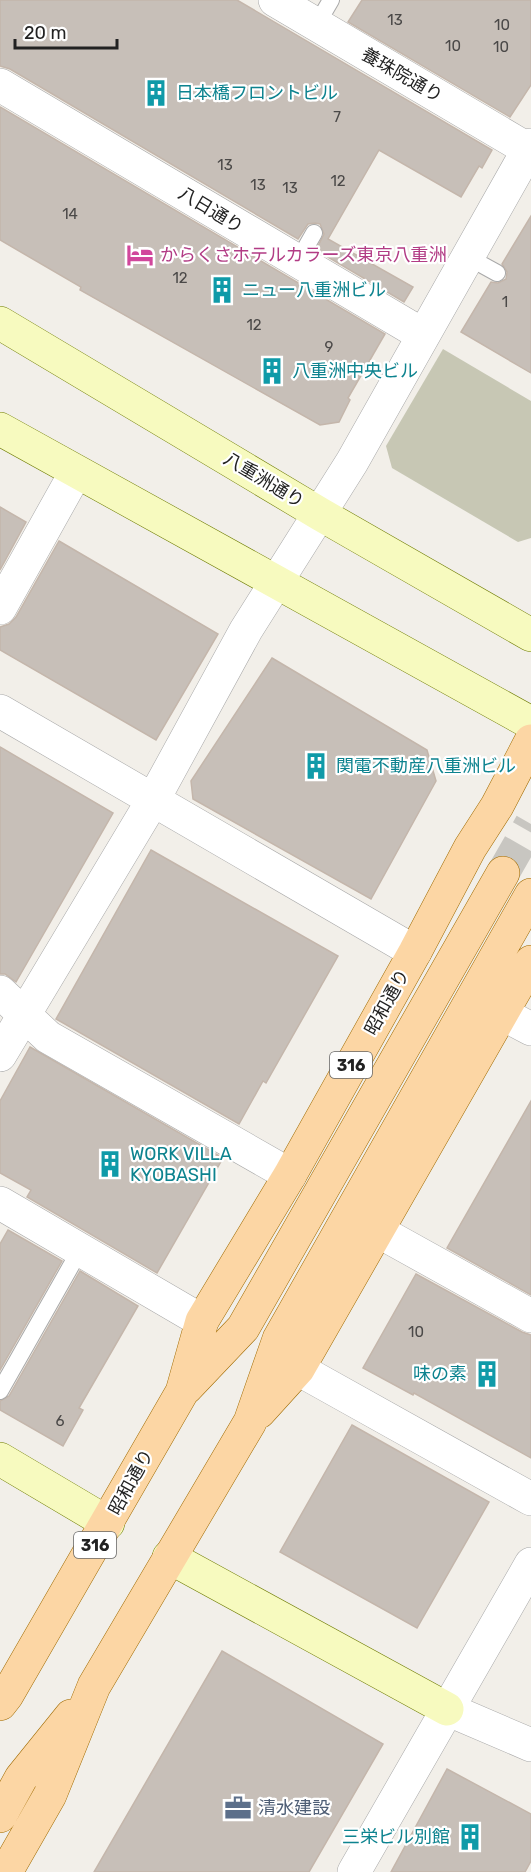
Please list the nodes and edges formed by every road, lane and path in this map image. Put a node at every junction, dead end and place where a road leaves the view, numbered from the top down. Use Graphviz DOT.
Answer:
graph roads {
  1 [pos="269,4"];
  2 [pos="324,12"];
  3 [pos="6,96"];
  4 [pos="530,148"];
  5 [pos="522,184"];
  6 [pos="314,233"];
  7 [pos="468,257"];
  8 [pos="298,261"];
  9 [pos="497,273"];
  10 [pos="0,322"];
  11 [pos="423,335"];
  12 [pos="0,429"];
  13 [pos="75,472"];
  14 [pos="320,513"];
  15 [pos="276,583"];
  16 [pos="0,608"];
  17 [pos="531,635"];
  18 [pos="0,711"];
  19 [pos="531,723"];
  20 [pos="531,741"];
  21 [pos="153,800"];
  22 [pos="503,873"];
  23 [pos="531,895"];
  24 [pos="415,952"];
  25 [pos="531,962"];
  26 [pos="0,992"];
  27 [pos="501,1013"];
  28 [pos="24,1015"];
  29 [pos="531,1029"];
  30 [pos="0,1055"];
  31 [pos="290,1175"];
  32 [pos="0,1203"];
  33 [pos="378,1231"];
  34 [pos="80,1250"];
  35 [pos="531,1316"];
  36 [pos="202,1321"];
  37 [pos="298,1370"];
  38 [pos="0,1391"];
  39 [pos="182,1392"];
  40 [pos="250,1422"];
  41 [pos="0,1459"];
  42 [pos="531,1499"];
  43 [pos="108,1523"];
  44 [pos="170,1557"];
  45 [pos="531,1564"];
  46 [pos="94,1686"];
  47 [pos="2,1708"];
  48 [pos="447,1709"];
  49 [pos="531,1745"];
  50 [pos="0,1816"];
  51 [pos="6,1872"];
  52 [pos="354,1872"];
  1 -- 2 [label="street, 養珠院通り"];
  2 -- 4 [label="street, 養珠院通り"];
  3 -- 8 [label="street, 八日通り"];
  4 -- 5 [label="street"];
  5 -- 7 [label="street"];
  6 -- 8 [label="lane"];
  7 -- 9 [label="lane"];
  7 -- 11 [label="street"];
  8 -- 11 [label="street, 八日通り"];
  10 -- 14 [label="main road, 八重洲通り"];
  11 -- 14 [label="street"];
  12 -- 13 [label="main road"];
  13 -- 15 [label="main road"];
  13 -- 16 [label="street"];
  14 -- 15 [label="street"];
  14 -- 17 [label="main road, 八重洲通り"];
  15 -- 19 [label="main road"];
  15 -- 21 [label="street"];
  18 -- 21 [label="street"];
  20 -- 24 [label="main road, 昭和通り / 316"];
  21 -- 24 [label="street"];
  21 -- 28 [label="street"];
  22 -- 39 [label="main road, 昭和通り / 316"];
  23 -- 40 [label="main road"];
  24 -- 31 [label="main road, 昭和通り / 316"];
  25 -- 27 [label="main road"];
  26 -- 28 [label="street"];
  27 -- 29 [label="street"];
  27 -- 33 [label="main road"];
  28 -- 30 [label="street"];
  28 -- 31 [label="street"];
  31 -- 36 [label="main road, 昭和通り / 316"];
  32 -- 34 [label="street"];
  33 -- 35 [label="street"];
  33 -- 37 [label="main road"];
  34 -- 36 [label="street"];
  34 -- 38 [label="lane"];
  36 -- 39 [label="main road, 昭和通り / 316"];
  37 -- 40 [label="main road"];
  37 -- 42 [label="street"];
  39 -- 43 [label="main road, 昭和通り / 316"];
  40 -- 44 [label="main road"];
  41 -- 43 [label="main road"];
  43 -- 47 [label="main road, 昭和通り / 316"];
  44 -- 46 [label="main road"];
  44 -- 48 [label="main road"];
  45 -- 48 [label="street"];
  46 -- 50 [label="main road"];
  46 -- 51 [label="main road"];
  48 -- 49 [label="street"];
  48 -- 52 [label="street"];
}
